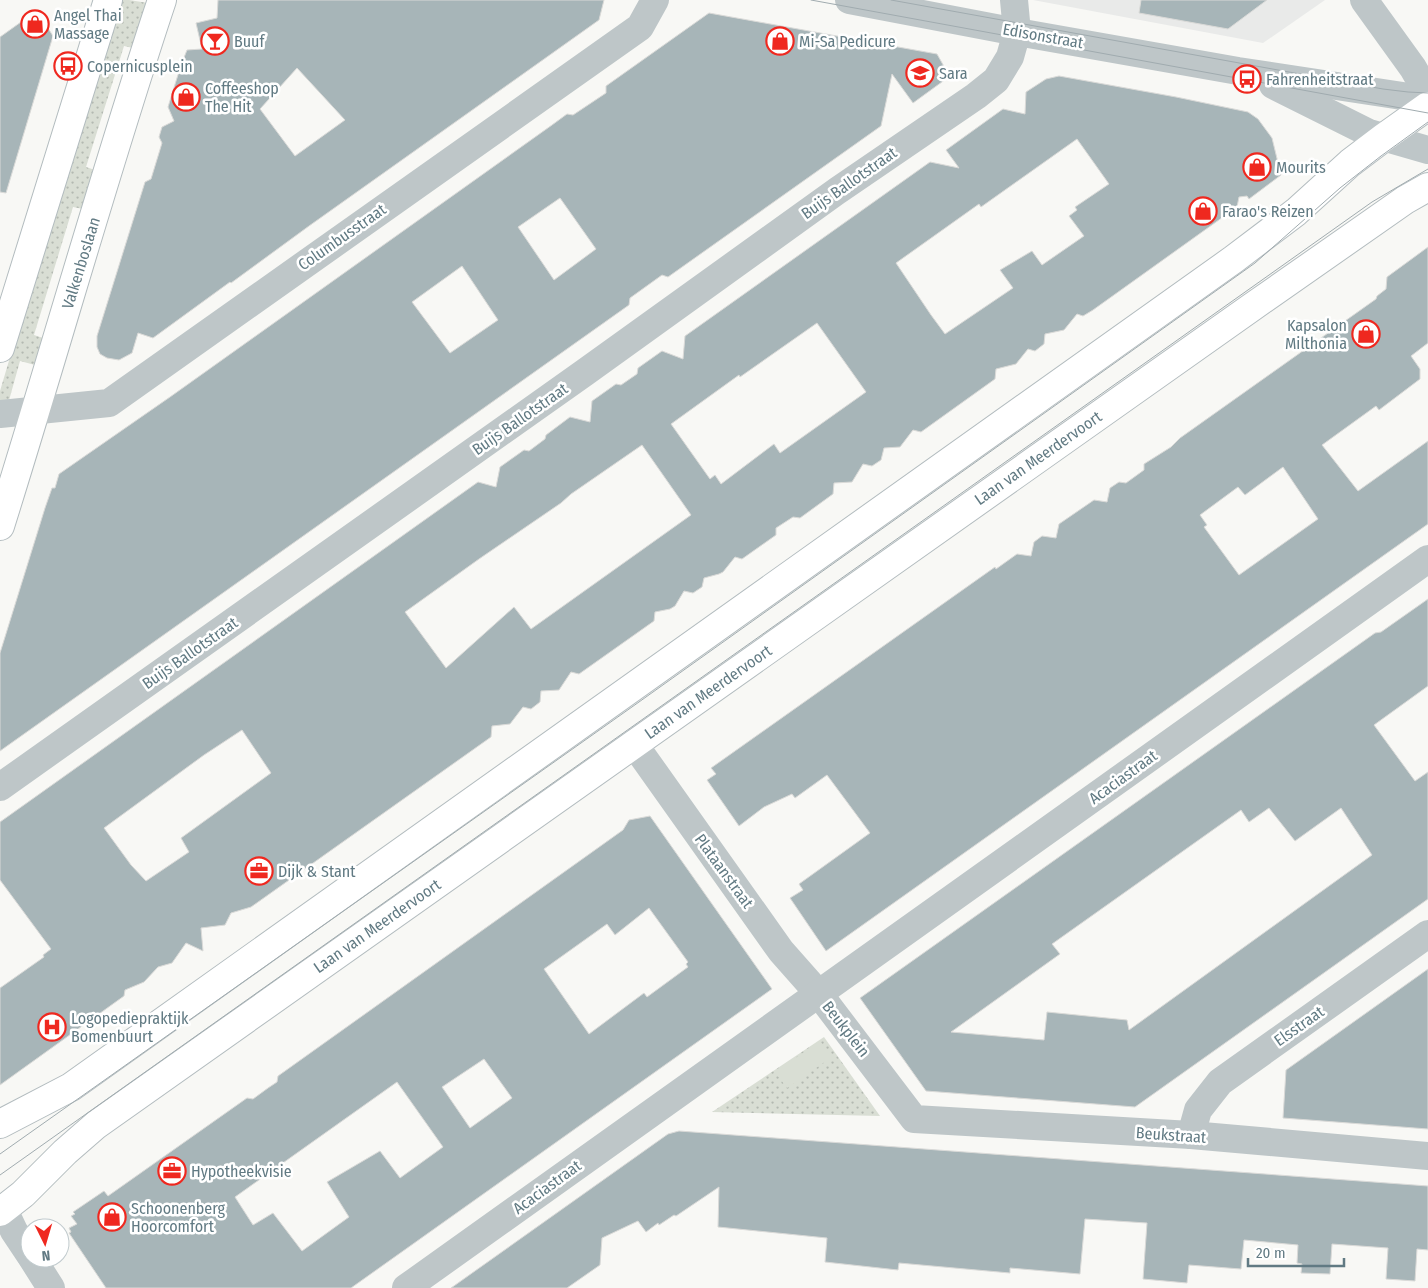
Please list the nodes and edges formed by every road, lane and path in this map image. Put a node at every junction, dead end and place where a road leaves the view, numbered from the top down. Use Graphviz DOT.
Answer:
graph roads {
  1 [pos="108,0"];
  2 [pos="162,0"];
  3 [pos="655,0"];
  4 [pos="849,0"];
  5 [pos="1014,0"];
  6 [pos="1364,0"];
  7 [pos="1018,32"];
  8 [pos="1238,71"];
  9 [pos="1428,94"];
  10 [pos="1428,100"];
  11 [pos="1428,106"];
  12 [pos="1382,138"];
  13 [pos="1428,150"];
  14 [pos="1428,187"];
  15 [pos="0,348"];
  16 [pos="36,410"];
  17 [pos="0,414"];
  18 [pos="0,526"];
  19 [pos="1428,559"];
  20 [pos="634,744"];
  21 [pos="0,787"];
  22 [pos="1428,934"];
  23 [pos="819,994"];
  24 [pos="689,1086"];
  25 [pos="914,1119"];
  26 [pos="0,1124"];
  27 [pos="1191,1135"];
  28 [pos="1428,1156"];
  29 [pos="2,1211"];
  30 [pos="20,1240"];
  31 [pos="38,1268"];
  32 [pos="51,1288"];
  33 [pos="406,1288"];
  1 -- 15 [label="street"];
  2 -- 16 [label="street, Valkenboslaan"];
  3 -- 16 [label="street, Columbusstraat"];
  4 -- 7 [label="street, Edisonstraat"];
  5 -- 7 [label="street"];
  6 -- 9 [label="street"];
  7 -- 8 [label="street, Edisonstraat"];
  7 -- 21 [label="street, Buijs Ballotstraat"];
  8 -- 10 [label="street, Edisonstraat"];
  8 -- 12 [label="street, Edisonstraat"];
  11 -- 12 [label="street"];
  12 -- 13 [label="street, Edisonstraat"];
  12 -- 26 [label="street"];
  14 -- 20 [label="street, Laan van Meerdervoort"];
  16 -- 17 [label="street, Columbusstraat"];
  16 -- 18 [label="street, Valkenboslaan"];
  19 -- 23 [label="street, Acaciastraat"];
  20 -- 23 [label="street, Plataanstraat"];
  20 -- 29 [label="street, Laan van Meerdervoort"];
  22 -- 27 [label="street, Elsstraat"];
  23 -- 24 [label="street, Beukplein"];
  23 -- 25 [label="street, Beukplein"];
  24 -- 33 [label="street, Acaciastraat"];
  25 -- 27 [label="street, Beukstraat"];
  27 -- 28 [label="street, Beukstraat"];
  29 -- 30 [label="street"];
  31 -- 32 [label="street"];
}
